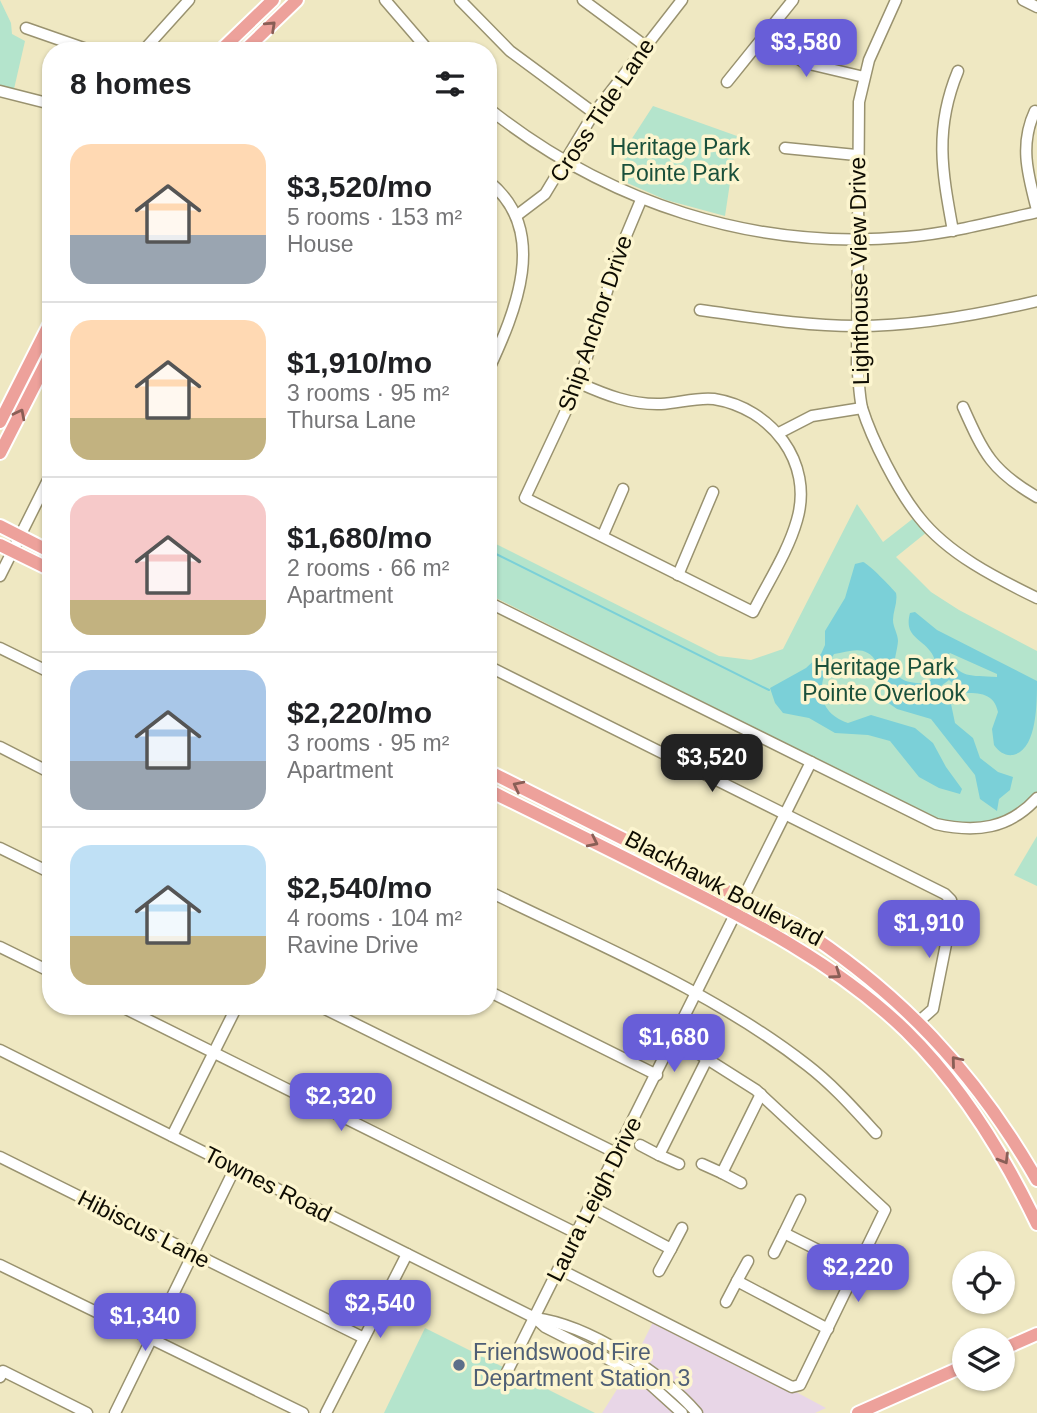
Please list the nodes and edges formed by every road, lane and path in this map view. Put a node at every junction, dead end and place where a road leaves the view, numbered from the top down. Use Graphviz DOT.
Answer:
graph roads {
  1 [pos="273,0"];
  2 [pos="297,0"];
  3 [pos="385,0"];
  4 [pos="460,0"];
  5 [pos="583,0"];
  6 [pos="682,0"];
  7 [pos="793,0"];
  8 [pos="896,0"];
  9 [pos="1023,0"];
  10 [pos="183,2"];
  11 [pos="1037,7"];
  12 [pos="26,28"];
  13 [pos="765,37"];
  14 [pos="232,39"];
  15 [pos="64,42"];
  16 [pos="150,42"];
  17 [pos="229,42"];
  18 [pos="235,42"];
  19 [pos="253,42"];
  20 [pos="421,42"];
  21 [pos="644,45"];
  22 [pos="958,71"];
  23 [pos="864,78"];
  24 [pos="727,82"];
  25 [pos="0,91"];
  26 [pos="42,102"];
  27 [pos="1035,111"];
  28 [pos="497,113"];
  29 [pos="594,113"];
  30 [pos="785,148"];
  31 [pos="856,156"];
  32 [pos="565,162"];
  33 [pos="497,192"];
  34 [pos="641,200"];
  35 [pos="1037,211"];
  36 [pos="516,216"];
  37 [pos="953,231"];
  38 [pos="856,239"];
  39 [pos="1036,304"];
  40 [pos="700,310"];
  41 [pos="857,326"];
  42 [pos="497,350"];
  43 [pos="40,375"];
  44 [pos="579,383"];
  45 [pos="963,407"];
  46 [pos="862,408"];
  47 [pos="0,420"];
  48 [pos="779,433"];
  49 [pos="0,453"];
  50 [pos="623,489"];
  51 [pos="42,491"];
  52 [pos="713,492"];
  53 [pos="1037,497"];
  54 [pos="0,526"];
  55 [pos="603,535"];
  56 [pos="19,536"];
  57 [pos="6,547"];
  58 [pos="42,548"];
  59 [pos="42,565"];
  60 [pos="678,575"];
  61 [pos="0,576"];
  62 [pos="1037,598"];
  63 [pos="497,606"];
  64 [pos="0,648"];
  65 [pos="42,669"];
  66 [pos="497,670"];
  67 [pos="0,747"];
  68 [pos="811,762"];
  69 [pos="42,768"];
  70 [pos="497,778"];
  71 [pos="497,794"];
  72 [pos="1037,798"];
  73 [pos="787,814"];
  74 [pos="577,815"];
  75 [pos="569,830"];
  76 [pos="0,848"];
  77 [pos="42,869"];
  78 [pos="497,895"];
  79 [pos="744,899"];
  80 [pos="737,914"];
  81 [pos="0,947"];
  82 [pos="42,968"];
  83 [pos="696,994"];
  84 [pos="497,995"];
  85 [pos="138,1015"];
  86 [pos="233,1015"];
  87 [pos="337,1015"];
  88 [pos="920,1022"];
  89 [pos="907,1032"];
  90 [pos="674,1038"];
  91 [pos="0,1050"];
  92 [pos="214,1053"];
  93 [pos="707,1059"];
  94 [pos="657,1075"];
  95 [pos="761,1094"];
  96 [pos="997,1116"];
  97 [pos="983,1126"];
  98 [pos="876,1133"];
  99 [pos="172,1136"];
  100 [pos="640,1145"];
  101 [pos="617,1153"];
  102 [pos="659,1155"];
  103 [pos="0,1157"];
  104 [pos="678,1164"];
  105 [pos="702,1164"];
  106 [pos="235,1168"];
  107 [pos="722,1173"];
  108 [pos="1037,1180"];
  109 [pos="741,1183"];
  110 [pos="800,1200"];
  111 [pos="590,1206"];
  112 [pos="1037,1224"];
  113 [pos="682,1228"];
  114 [pos="576,1233"];
  115 [pos="784,1233"];
  116 [pos="671,1248"];
  117 [pos="774,1253"];
  118 [pos="193,1254"];
  119 [pos="407,1254"];
  120 [pos="748,1261"];
  121 [pos="0,1265"];
  122 [pos="559,1269"];
  123 [pos="858,1270"];
  124 [pos="659,1271"];
  125 [pos="737,1281"];
  126 [pos="726,1302"];
  127 [pos="535,1318"];
  128 [pos="828,1329"];
  129 [pos="1037,1334"];
  130 [pos="150,1338"];
  131 [pos="364,1338"];
  132 [pos="1015,1344"];
  133 [pos="507,1371"];
  134 [pos="952,1371"];
  135 [pos="1,1374"];
  136 [pos="87,1413"];
  137 [pos="115,1413"];
  138 [pos="303,1413"];
  139 [pos="326,1413"];
  140 [pos="682,1413"];
  141 [pos="697,1413"];
  142 [pos="859,1413"];
  1 -- 14 [label="main road"];
  19 -- 2 [label="main road, one-way"];
  3 -- 20 [label="street"];
  4 -- 29 [label="street"];
  5 -- 21 [label="street"];
  6 -- 21 [label="street, Cross Tide Lane"];
  7 -- 13 [label="street"];
  8 -- 23 [label="street, Lighthouse View Drive"];
  9 -- 11 [label="street"];
  10 -- 16 [label="street"];
  12 -- 15 [label="street"];
  13 -- 23 [label="street"];
  13 -- 24 [label="street"];
  14 -- 17 [label="main road"];
  14 -- 18 [label="main road"];
  21 -- 29 [label="street, Cross Tide Lane"];
  22 -- 37 [label="street"];
  23 -- 31 [label="street, Lighthouse View Drive"];
  25 -- 26 [label="street"];
  27 -- 35 [label="street"];
  28 -- 32 [label="street"];
  29 -- 32 [label="street, Cross Tide Lane"];
  30 -- 31 [label="street"];
  31 -- 38 [label="street, Lighthouse View Drive"];
  32 -- 34 [label="street"];
  32 -- 36 [label="street, Cross Tide Lane"];
  33 -- 36 [label="street"];
  34 -- 38 [label="street"];
  34 -- 44 [label="street, Ship Anchor Drive"];
  35 -- 37 [label="street"];
  36 -- 42 [label="street"];
  37 -- 38 [label="street"];
  38 -- 41 [label="street, Lighthouse View Drive"];
  39 -- 41 [label="street"];
  40 -- 41 [label="street"];
  41 -- 46 [label="street, Lighthouse View Drive"];
  43 -- 47 [label="main road"];
  49 -- 43 [label="main road, one-way"];
  44 -- 48 [label="street"];
  44 -- 55 [label="street, Ship Anchor Drive"];
  45 -- 53 [label="street"];
  46 -- 48 [label="street"];
  46 -- 62 [label="street, Lighthouse View Drive"];
  48 -- 60 [label="street"];
  50 -- 55 [label="street"];
  51 -- 56 [label="street"];
  52 -- 60 [label="street"];
  54 -- 56 [label="main road"];
  55 -- 60 [label="street"];
  56 -- 57 [label="street"];
  56 -- 58 [label="main road"];
  57 -- 59 [label="main road"];
  57 -- 61 [label="street"];
  63 -- 68 [label="street"];
  64 -- 65 [label="street"];
  66 -- 73 [label="street"];
  67 -- 69 [label="street"];
  68 -- 72 [label="street"];
  68 -- 73 [label="street, Laura Leigh Drive"];
  74 -- 70 [label="main road, Blackhawk Boulevard, one-way"];
  71 -- 75 [label="main road, Blackhawk Boulevard"];
  73 -- 79 [label="street, Laura Leigh Drive"];
  73 -- 88 [label="street"];
  74 -- 75 [label="main road"];
  74 -- 79 [label="main road, Blackhawk Boulevard"];
  75 -- 80 [label="main road, Blackhawk Boulevard, one-way"];
  76 -- 77 [label="street"];
  78 -- 83 [label="street"];
  79 -- 80 [label="street, Laura Leigh Drive"];
  79 -- 88 [label="main road, Blackhawk Boulevard"];
  80 -- 83 [label="street, Laura Leigh Drive"];
  80 -- 89 [label="main road, Blackhawk Boulevard, one-way"];
  81 -- 82 [label="street"];
  83 -- 90 [label="street, Laura Leigh Drive"];
  83 -- 98 [label="street"];
  84 -- 94 [label="street"];
  85 -- 92 [label="street"];
  86 -- 92 [label="street"];
  87 -- 101 [label="street"];
  88 -- 89 [label="street"];
  96 -- 88 [label="main road, Blackhawk Boulevard, one-way"];
  89 -- 97 [label="main road, Blackhawk Boulevard"];
  90 -- 93 [label="street"];
  90 -- 94 [label="street, Laura Leigh Drive"];
  91 -- 99 [label="street, Townes Road"];
  92 -- 99 [label="street"];
  92 -- 114 [label="street"];
  93 -- 95 [label="street"];
  93 -- 102 [label="street"];
  94 -- 101 [label="street, Laura Leigh Drive"];
  95 -- 107 [label="street"];
  95 -- 123 [label="street"];
  96 -- 97 [label="main road"];
  96 -- 108 [label="main road, Blackhawk Boulevard"];
  97 -- 112 [label="main road, Blackhawk Boulevard, one-way"];
  99 -- 106 [label="street, Townes Road"];
  100 -- 102 [label="street"];
  101 -- 111 [label="street, Laura Leigh Drive"];
  102 -- 104 [label="street"];
  103 -- 118 [label="street, Hibiscus Lane"];
  105 -- 107 [label="street"];
  106 -- 118 [label="street"];
  106 -- 119 [label="street, Townes Road"];
  107 -- 109 [label="street"];
  110 -- 115 [label="street"];
  111 -- 114 [label="street, Laura Leigh Drive"];
  111 -- 116 [label="street"];
  113 -- 116 [label="street"];
  114 -- 122 [label="street, Laura Leigh Drive"];
  115 -- 117 [label="street"];
  115 -- 123 [label="street"];
  116 -- 124 [label="street"];
  118 -- 130 [label="street"];
  118 -- 131 [label="street, Hibiscus Lane"];
  119 -- 127 [label="street, Townes Road"];
  119 -- 131 [label="street"];
  120 -- 125 [label="street"];
  121 -- 130 [label="street"];
  122 -- 127 [label="street, Laura Leigh Drive"];
  122 -- 128 [label="street"];
  123 -- 128 [label="street"];
  125 -- 126 [label="street"];
  125 -- 128 [label="street"];
  127 -- 133 [label="street, Laura Leigh Drive"];
  127 -- 140 [label="street, Townes Road"];
  127 -- 141 [label="street, Townes Road"];
  129 -- 132 [label="main road"];
  130 -- 137 [label="street"];
  130 -- 138 [label="street"];
  131 -- 139 [label="street"];
  134 -- 142 [label="main road"];
  135 -- 136 [label="street"];
}
